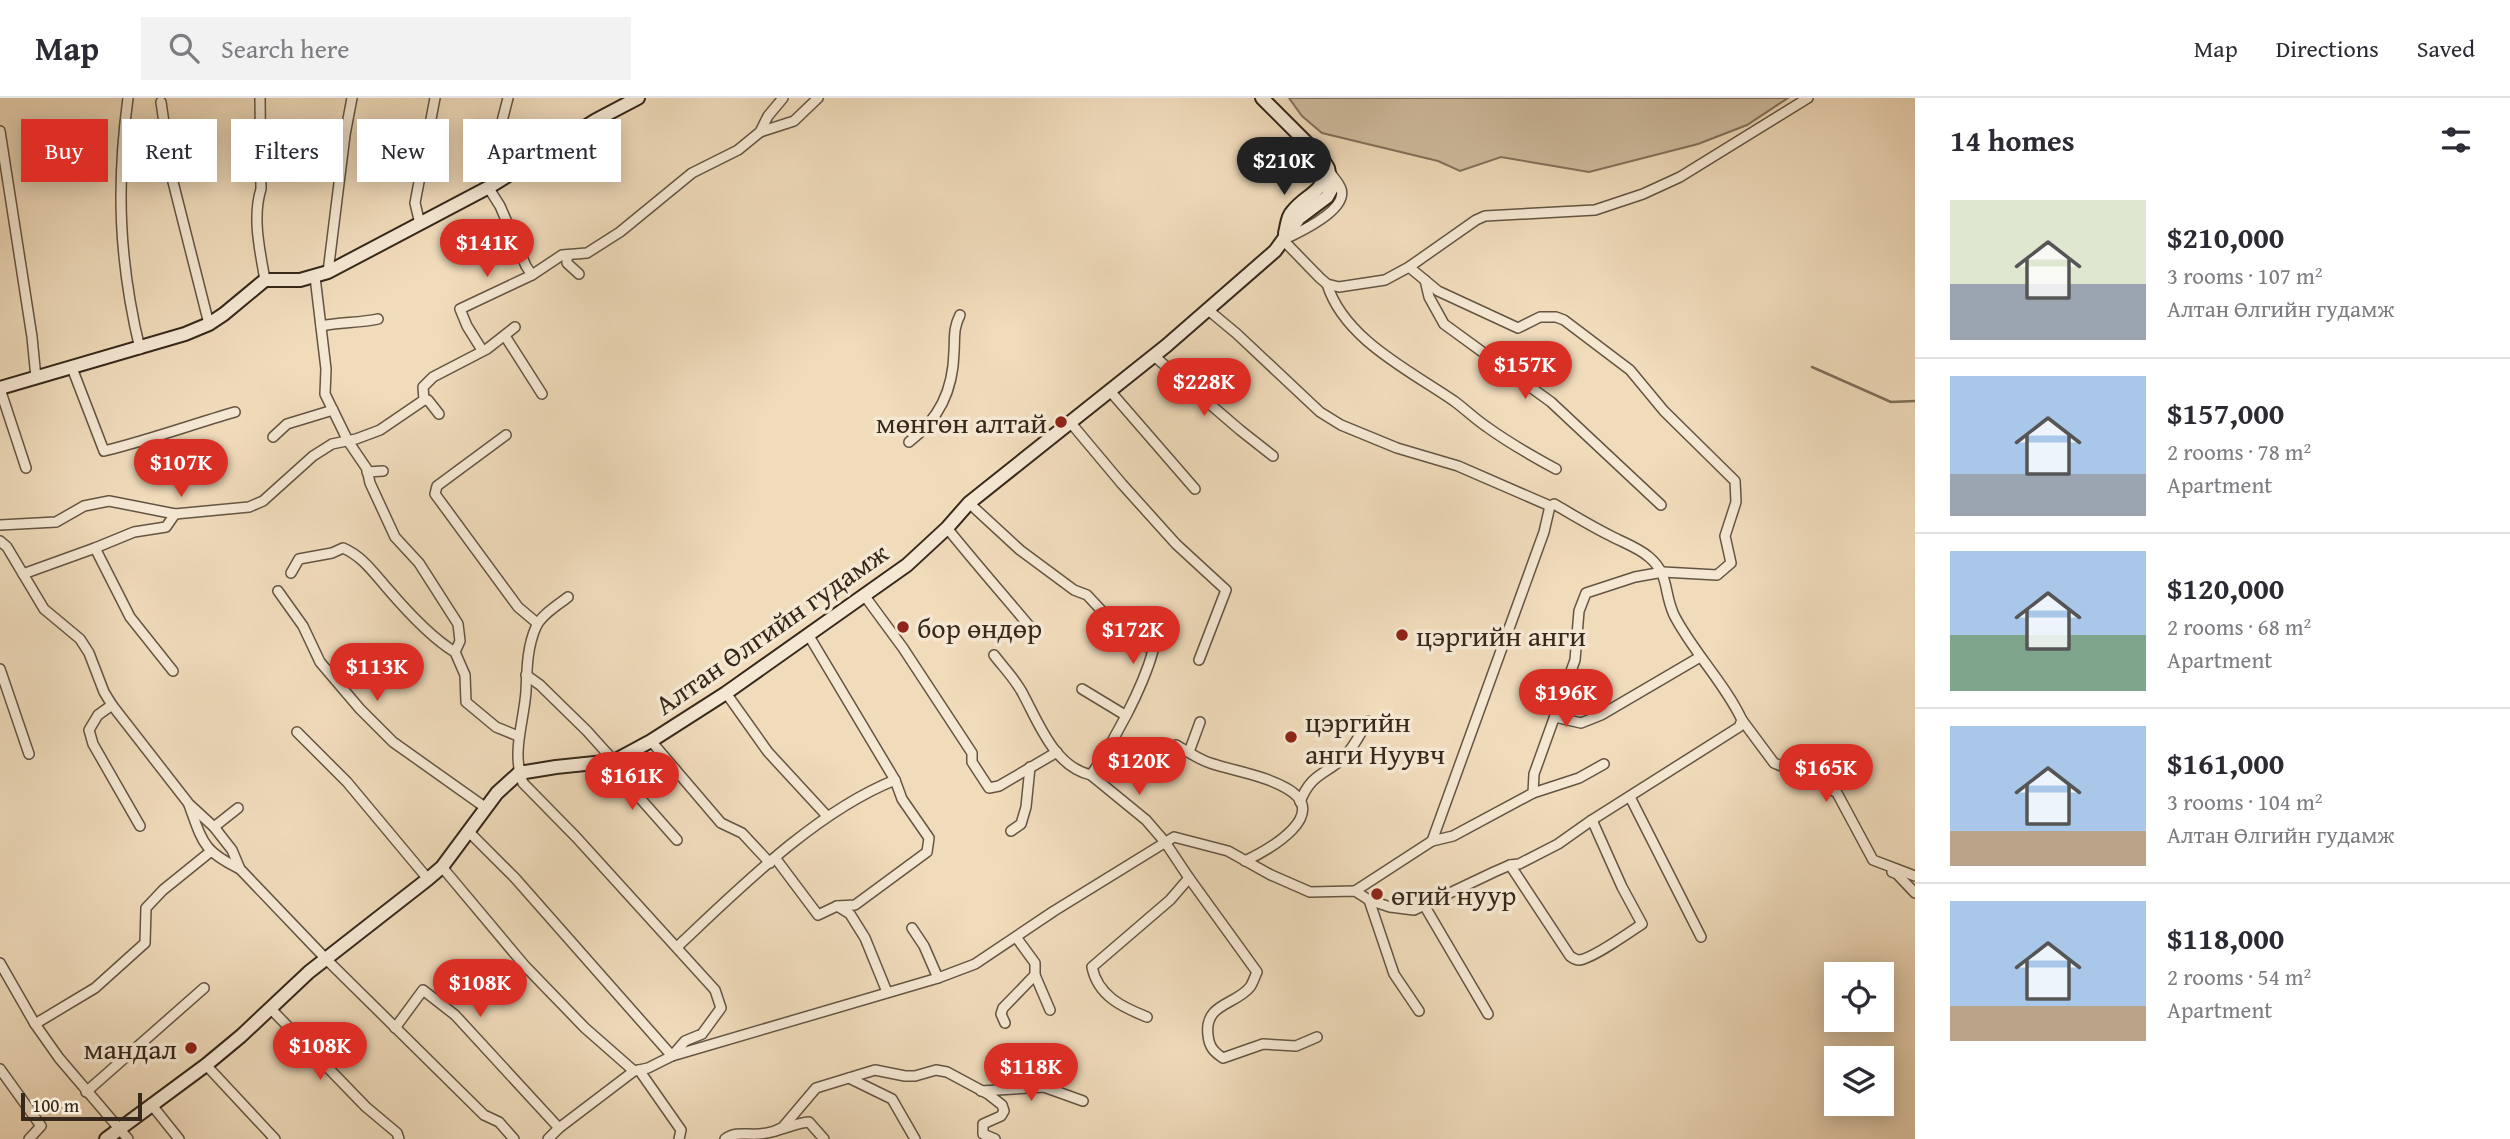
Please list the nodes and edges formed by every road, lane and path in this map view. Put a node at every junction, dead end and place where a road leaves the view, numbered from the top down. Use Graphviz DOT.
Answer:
graph roads {
  1 [pos="128,98"];
  2 [pos="260,98"];
  3 [pos="352,98"];
  4 [pos="435,98"];
  5 [pos="508,98"];
  6 [pos="638,98"];
  7 [pos="783,98"];
  8 [pos="818,98"];
  9 [pos="1262,98"];
  10 [pos="1808,98"];
  11 [pos="161,102"];
  12 [pos="0,131"];
  13 [pos="760,132"];
  14 [pos="1328,168"];
  15 [pos="489,187"];
  16 [pos="420,224"];
  17 [pos="1283,240"];
  18 [pos="567,255"];
  19 [pos="1409,267"];
  20 [pos="328,272"];
  21 [pos="579,274"];
  22 [pos="532,275"];
  23 [pos="315,277"];
  24 [pos="265,280"];
  25 [pos="1424,280"];
  26 [pos="1326,284"];
  27 [pos="1207,309"];
  28 [pos="960,316"];
  29 [pos="378,319"];
  30 [pos="209,324"];
  31 [pos="321,326"];
  32 [pos="515,327"];
  33 [pos="505,336"];
  34 [pos="140,349"];
  35 [pos="482,350"];
  36 [pos="1154,356"];
  37 [pos="72,368"];
  38 [pos="36,378"];
  39 [pos="0,389"];
  40 [pos="1110,391"];
  41 [pos="542,394"];
  42 [pos="424,400"];
  43 [pos="332,410"];
  44 [pos="235,412"];
  45 [pos="439,414"];
  46 [pos="1070,422"];
  47 [pos="506,435"];
  48 [pos="273,437"];
  49 [pos="348,441"];
  50 [pos="909,442"];
  51 [pos="1273,456"];
  52 [pos="304,466"];
  53 [pos="26,468"];
  54 [pos="1556,469"];
  55 [pos="383,471"];
  56 [pos="367,472"];
  57 [pos="302,481"];
  58 [pos="1195,489"];
  59 [pos="970,503"];
  60 [pos="1661,505"];
  61 [pos="1550,506"];
  62 [pos="175,514"];
  63 [pos="0,524"];
  64 [pos="947,528"];
  65 [pos="0,541"];
  66 [pos="94,548"];
  67 [pos="1663,572"];
  68 [pos="23,573"];
  69 [pos="291,573"];
  70 [pos="278,591"];
  71 [pos="864,594"];
  72 [pos="568,597"];
  73 [pos="537,623"];
  74 [pos="1036,634"];
  75 [pos="809,636"];
  76 [pos="455,652"];
  77 [pos="995,655"];
  78 [pos="1700,657"];
  79 [pos="1199,660"];
  80 [pos="0,669"];
  81 [pos="173,671"];
  82 [pos="526,675"];
  83 [pos="1082,689"];
  84 [pos="726,693"];
  85 [pos="112,705"];
  86 [pos="1125,715"];
  87 [pos="1555,716"];
  88 [pos="1742,720"];
  89 [pos="1368,721"];
  90 [pos="1199,722"];
  91 [pos="298,732"];
  92 [pos="518,736"];
  93 [pos="651,741"];
  94 [pos="1176,745"];
  95 [pos="1057,752"];
  96 [pos="1189,752"];
  97 [pos="29,754"];
  98 [pos="614,761"];
  99 [pos="1604,764"];
  100 [pos="1030,767"];
  101 [pos="519,774"];
  102 [pos="1091,775"];
  103 [pos="895,780"];
  104 [pos="1533,793"];
  105 [pos="1630,797"];
  106 [pos="1300,802"];
  107 [pos="189,804"];
  108 [pos="239,808"];
  109 [pos="486,808"];
  110 [pos="827,816"];
  111 [pos="1592,820"];
  112 [pos="140,826"];
  113 [pos="214,827"];
  114 [pos="468,831"];
  115 [pos="1011,831"];
  116 [pos="677,840"];
  117 [pos="1432,841"];
  118 [pos="1165,842"];
  119 [pos="210,852"];
  120 [pos="1245,860"];
  121 [pos="1873,860"];
  122 [pos="773,861"];
  123 [pos="1510,865"];
  124 [pos="442,867"];
  125 [pos="240,869"];
  126 [pos="1915,876"];
  127 [pos="1189,877"];
  128 [pos="428,879"];
  129 [pos="1355,891"];
  130 [pos="1915,892"];
  131 [pos="1369,900"];
  132 [pos="1424,905"];
  133 [pos="837,906"];
  134 [pos="912,928"];
  135 [pos="1017,937"];
  136 [pos="1701,937"];
  137 [pos="677,947"];
  138 [pos="326,958"];
  139 [pos="0,963"];
  140 [pos="1035,975"];
  141 [pos="938,978"];
  142 [pos="204,988"];
  143 [pos="887,992"];
  144 [pos="270,1008"];
  145 [pos="1050,1010"];
  146 [pos="1419,1011"];
  147 [pos="1488,1014"];
  148 [pos="1147,1017"];
  149 [pos="1005,1023"];
  150 [pos="35,1024"];
  151 [pos="395,1028"];
  152 [pos="1317,1037"];
  153 [pos="672,1056"];
  154 [pos="206,1065"];
  155 [pos="0,1069"];
  156 [pos="636,1070"];
  157 [pos="849,1078"];
  158 [pos="981,1090"];
  159 [pos="86,1092"];
  160 [pos="1083,1101"];
  161 [pos="151,1104"];
  162 [pos="559,1128"];
  163 [pos="118,1129"];
  164 [pos="775,1131"];
  165 [pos="29,1139"];
  166 [pos="106,1139"];
  167 [pos="128,1139"];
  168 [pos="179,1139"];
  169 [pos="275,1139"];
  170 [pos="399,1139"];
  171 [pos="514,1139"];
  172 [pos="548,1139"];
  173 [pos="680,1139"];
  174 [pos="725,1139"];
  175 [pos="824,1139"];
  176 [pos="915,1139"];
  177 [pos="995,1139"];
  1 -- 34 [label="street"];
  2 -- 24 [label="street"];
  3 -- 20 [label="street"];
  4 -- 16 [label="street"];
  5 -- 15 [label="street"];
  6 -- 15 [label="main road"];
  7 -- 13 [label="street"];
  8 -- 13 [label="street"];
  9 -- 14 [label="main road"];
  10 -- 19 [label="street"];
  11 -- 30 [label="street"];
  12 -- 38 [label="street"];
  13 -- 18 [label="street"];
  14 -- 17 [label="main road, Алтан Өлгийн гудамж"];
  14 -- 17 [label="street"];
  15 -- 16 [label="main road"];
  15 -- 22 [label="street"];
  16 -- 20 [label="main road"];
  17 -- 26 [label="street"];
  17 -- 27 [label="main road, Алтан Өлгийн гудамж"];
  18 -- 21 [label="street"];
  18 -- 22 [label="street"];
  19 -- 25 [label="street"];
  19 -- 26 [label="street"];
  20 -- 23 [label="main road"];
  22 -- 35 [label="street"];
  23 -- 24 [label="main road"];
  23 -- 31 [label="street"];
  24 -- 30 [label="main road"];
  25 -- 60 [label="street"];
  25 -- 67 [label="street"];
  26 -- 54 [label="street"];
  27 -- 36 [label="main road, Алтан Өлгийн гудамж"];
  27 -- 61 [label="street"];
  28 -- 50 [label="street"];
  29 -- 31 [label="street"];
  30 -- 34 [label="main road"];
  31 -- 43 [label="street"];
  32 -- 33 [label="street"];
  33 -- 35 [label="street"];
  33 -- 41 [label="street"];
  34 -- 37 [label="main road"];
  35 -- 42 [label="street"];
  36 -- 40 [label="main road, Алтан Өлгийн гудамж"];
  36 -- 51 [label="street"];
  37 -- 38 [label="main road"];
  37 -- 44 [label="street"];
  38 -- 39 [label="main road"];
  39 -- 53 [label="street"];
  40 -- 46 [label="main road, Алтан Өлгийн гудамж"];
  40 -- 58 [label="street"];
  42 -- 45 [label="street"];
  42 -- 49 [label="street"];
  43 -- 48 [label="street"];
  43 -- 49 [label="street"];
  46 -- 59 [label="main road, Алтан Өлгийн гудамж"];
  46 -- 79 [label="street"];
  47 -- 73 [label="street"];
  49 -- 52 [label="street"];
  49 -- 56 [label="street"];
  52 -- 57 [label="street"];
  52 -- 62 [label="street"];
  55 -- 56 [label="street"];
  56 -- 76 [label="street"];
  59 -- 64 [label="main road, Алтан Өлгийн гудамж"];
  59 -- 86 [label="street"];
  61 -- 67 [label="street"];
  61 -- 117 [label="street"];
  62 -- 63 [label="street"];
  62 -- 66 [label="street"];
  64 -- 71 [label="main road, Алтан Өлгийн гудамж"];
  64 -- 74 [label="street"];
  65 -- 68 [label="street"];
  66 -- 68 [label="street"];
  66 -- 81 [label="street"];
  67 -- 78 [label="street"];
  67 -- 87 [label="street"];
  68 -- 85 [label="street"];
  69 -- 76 [label="street"];
  70 -- 109 [label="street"];
  71 -- 75 [label="main road, Алтан Өлгийн гудамж"];
  71 -- 100 [label="street"];
  72 -- 73 [label="street"];
  73 -- 82 [label="street"];
  75 -- 84 [label="main road, Алтан Өлгийн гудамж"];
  75 -- 103 [label="street"];
  76 -- 92 [label="street"];
  77 -- 95 [label="street"];
  78 -- 87 [label="street"];
  78 -- 88 [label="street"];
  80 -- 97 [label="street"];
  82 -- 92 [label="street"];
  82 -- 98 [label="street"];
  83 -- 86 [label="street"];
  84 -- 93 [label="main road, Алтан Өлгийн гудамж"];
  84 -- 110 [label="street"];
  85 -- 107 [label="street"];
  85 -- 112 [label="street"];
  86 -- 102 [label="street"];
  87 -- 104 [label="street"];
  88 -- 105 [label="street"];
  88 -- 121 [label="street"];
  89 -- 106 [label="street"];
  90 -- 96 [label="street"];
  91 -- 128 [label="street"];
  92 -- 101 [label="street"];
  93 -- 98 [label="main road, Алтан Өлгийн гудамж"];
  93 -- 122 [label="street"];
  94 -- 96 [label="street"];
  95 -- 100 [label="street"];
  95 -- 102 [label="street"];
  96 -- 106 [label="street"];
  98 -- 101 [label="main road, Алтан Өлгийн гудамж"];
  98 -- 116 [label="street"];
  99 -- 104 [label="street"];
  100 -- 115 [label="street"];
  101 -- 109 [label="main road"];
  101 -- 137 [label="street"];
  102 -- 118 [label="street"];
  103 -- 110 [label="street"];
  103 -- 133 [label="street"];
  104 -- 117 [label="street"];
  105 -- 111 [label="street"];
  105 -- 136 [label="street"];
  106 -- 120 [label="street"];
  107 -- 113 [label="street"];
  107 -- 119 [label="street"];
  108 -- 113 [label="street"];
  109 -- 114 [label="main road"];
  110 -- 122 [label="street"];
  111 -- 123 [label="street"];
  111 -- 123 [label="street"];
  113 -- 125 [label="street"];
  114 -- 124 [label="main road"];
  114 -- 153 [label="street"];
  117 -- 129 [label="street"];
  118 -- 120 [label="street"];
  118 -- 127 [label="street"];
  118 -- 135 [label="street"];
  119 -- 125 [label="street"];
  119 -- 150 [label="street"];
  120 -- 129 [label="street"];
  121 -- 126 [label="street"];
  121 -- 130 [label="street"];
  122 -- 133 [label="street"];
  122 -- 137 [label="street"];
  123 -- 132 [label="street"];
  124 -- 128 [label="main road"];
  124 -- 156 [label="street"];
  125 -- 138 [label="street"];
  127 -- 148 [label="street"];
  127 -- 152 [label="street"];
  128 -- 138 [label="main road"];
  129 -- 131 [label="street"];
  131 -- 132 [label="street"];
  131 -- 146 [label="street"];
  132 -- 147 [label="street"];
  133 -- 143 [label="street"];
  134 -- 141 [label="street"];
  135 -- 140 [label="street"];
  135 -- 141 [label="street"];
  137 -- 153 [label="street"];
  138 -- 144 [label="main road"];
  138 -- 151 [label="street"];
  139 -- 150 [label="street"];
  140 -- 145 [label="street"];
  140 -- 149 [label="street"];
  141 -- 143 [label="street"];
  142 -- 159 [label="street"];
  143 -- 153 [label="street"];
  144 -- 154 [label="main road"];
  144 -- 170 [label="street"];
  150 -- 159 [label="street"];
  151 -- 162 [label="street"];
  151 -- 171 [label="street"];
  153 -- 156 [label="street"];
  154 -- 161 [label="main road"];
  154 -- 169 [label="street"];
  155 -- 165 [label="street"];
  156 -- 162 [label="street"];
  156 -- 173 [label="street"];
  157 -- 158 [label="street"];
  157 -- 164 [label="street"];
  157 -- 176 [label="street"];
  158 -- 160 [label="street"];
  158 -- 177 [label="street"];
  159 -- 163 [label="street"];
  161 -- 163 [label="main road"];
  161 -- 168 [label="street"];
  162 -- 172 [label="street"];
  163 -- 166 [label="main road"];
  163 -- 167 [label="street"];
  164 -- 174 [label="street"];
  164 -- 175 [label="street"];
}
